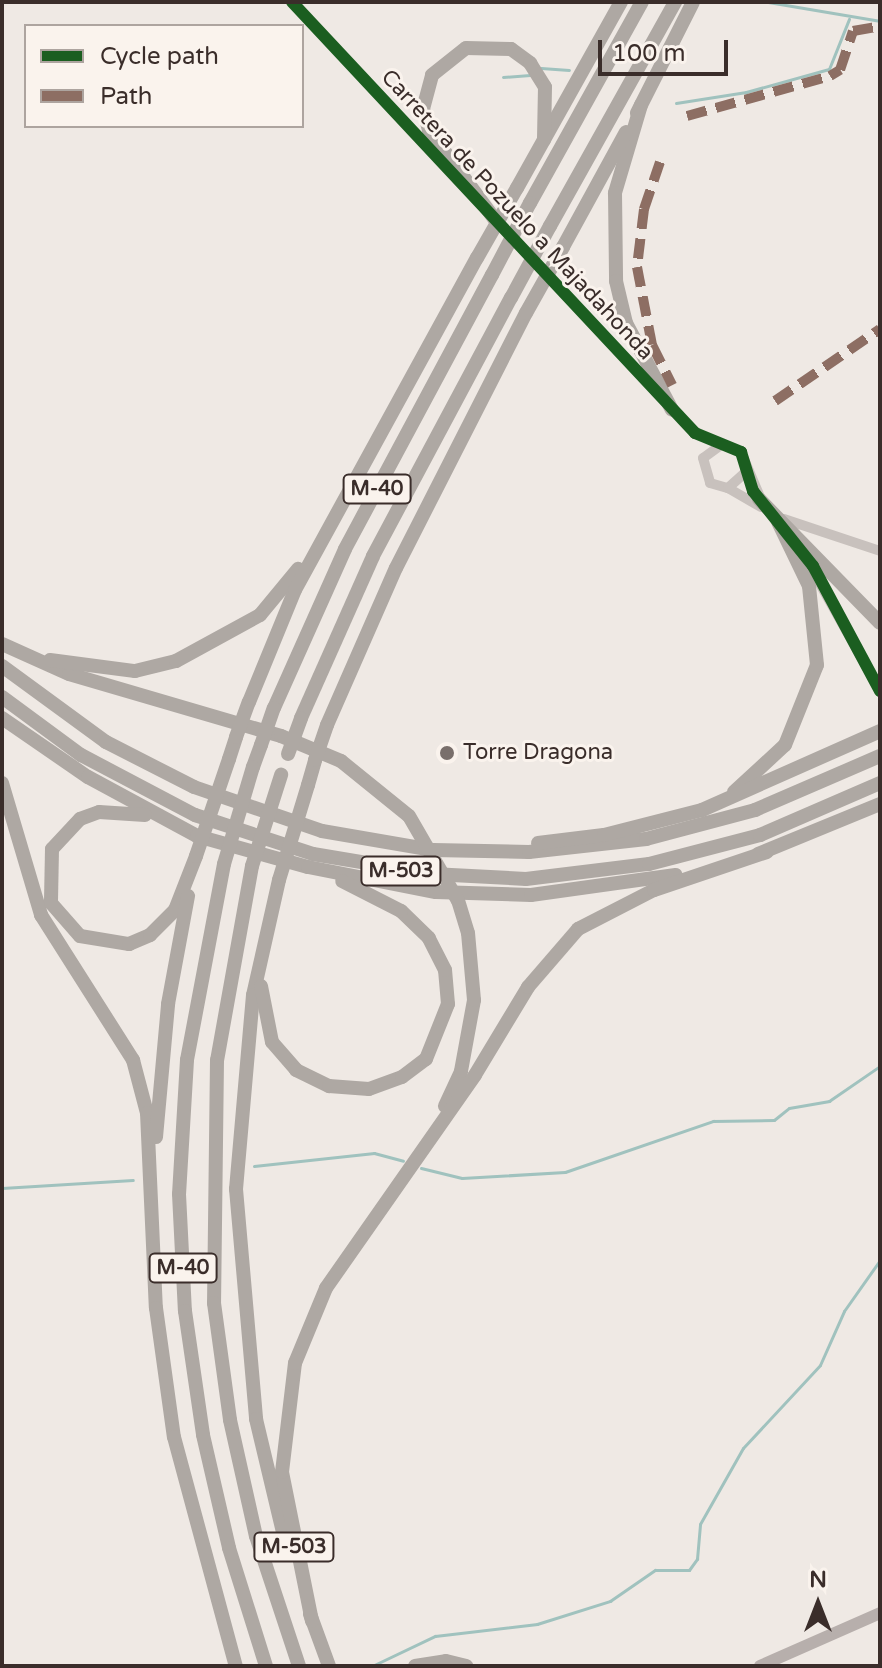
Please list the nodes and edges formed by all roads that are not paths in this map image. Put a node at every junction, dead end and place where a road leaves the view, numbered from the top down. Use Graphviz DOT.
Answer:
graph roads {
  1 [pos="292,2"];
  2 [pos="301,2"];
  3 [pos="621,2"];
  4 [pos="642,2"];
  5 [pos="675,2"];
  6 [pos="693,2"];
  7 [pos="337,50"];
  8 [pos="641,105"];
  9 [pos="544,140"];
  10 [pos="496,221"];
  11 [pos="672,410"];
  12 [pos="695,433"];
  13 [pos="721,445"];
  14 [pos="703,458"];
  15 [pos="746,472"];
  16 [pos="728,488"];
  17 [pos="759,499"];
  18 [pos="778,520"];
  19 [pos="321,541"];
  20 [pos="880,551"];
  21 [pos="880,623"];
  22 [pos="2,644"];
  23 [pos="18,653"];
  24 [pos="2,666"];
  25 [pos="880,691"];
  26 [pos="2,697"];
  27 [pos="2,718"];
  28 [pos="880,731"];
  29 [pos="880,756"];
  30 [pos="2,783"];
  31 [pos="880,783"];
  32 [pos="880,804"];
  33 [pos="702,810"];
  34 [pos="168,821"];
  35 [pos="402,846"];
  36 [pos="767,852"];
  37 [pos="196,856"];
  38 [pos="308,867"];
  39 [pos="267,930"];
  40 [pos="432,1136"];
  41 [pos="153,1190"];
  42 [pos="880,1613"];
  43 [pos="312,1621"];
  44 [pos="236,1666"];
  45 [pos="266,1666"];
  46 [pos="299,1666"];
  47 [pos="329,1666"];
  48 [pos="415,1666"];
  49 [pos="466,1666"];
  50 [pos="760,1666"];
  1 -- 7 [label="street, Carretera de Pozuelo a Majadahonda"];
  2 -- 7 [label="street"];
  3 -- 9 [label="highway"];
  4 -- 45 [label="highway, M-40, bridge"];
  5 -- 46 [label="highway, M-40, bridge"];
  6 -- 8 [label="highway"];
  7 -- 10 [label="street, Carretera de Pozuelo a Majadahonda"];
  8 -- 11 [label="highway"];
  8 -- 39 [label="highway, bridge"];
  9 -- 10 [label="highway"];
  9 -- 19 [label="highway, bridge"];
  10 -- 11 [label="street, Carretera de Pozuelo a Majadahonda"];
  11 -- 12 [label="street, Carretera de Pozuelo a Majadahonda"];
  12 -- 13 [label="street, Carretera de Pozuelo a Majadahonda"];
  12 -- 14 [label="street, Carretera de Pozuelo a Majadahonda"];
  13 -- 14 [label="street"];
  13 -- 15 [label="street"];
  14 -- 16 [label="street"];
  15 -- 16 [label="street"];
  15 -- 17 [label="street"];
  16 -- 18 [label="street"];
  17 -- 18 [label="highway"];
  18 -- 20 [label="street"];
  18 -- 21 [label="highway"];
  18 -- 25 [label="street"];
  18 -- 33 [label="highway, M-503"];
  19 -- 23 [label="highway"];
  19 -- 37 [label="highway, bridge"];
  22 -- 23 [label="highway, M-503"];
  23 -- 40 [label="highway, M-503, bridge"];
  24 -- 35 [label="highway, M-503"];
  26 -- 31 [label="highway, M-503"];
  27 -- 34 [label="highway, M-503"];
  28 -- 33 [label="highway, M-503"];
  29 -- 35 [label="highway, M-503"];
  30 -- 41 [label="highway"];
  32 -- 36 [label="highway, M-503"];
  33 -- 35 [label="highway, M-503"];
  34 -- 37 [label="highway"];
  34 -- 38 [label="highway, M-503"];
  36 -- 38 [label="highway, M-503"];
  36 -- 40 [label="highway, M-503"];
  37 -- 41 [label="highway"];
  38 -- 39 [label="highway"];
  39 -- 43 [label="highway"];
  40 -- 43 [label="highway, M-503"];
  41 -- 44 [label="highway"];
  42 -- 50 [label="main road"];
  43 -- 47 [label="highway"];
  48 -- 49 [label="highway"];
}
